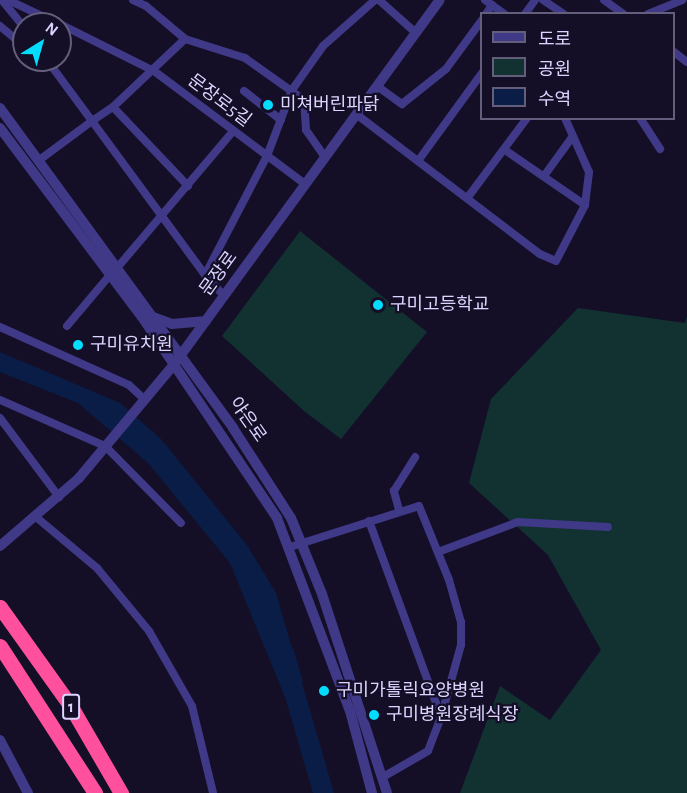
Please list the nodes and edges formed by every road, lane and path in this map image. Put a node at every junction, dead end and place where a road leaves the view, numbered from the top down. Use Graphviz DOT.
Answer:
graph roads {
  1 [pos="2,0"];
  2 [pos="8,0"];
  3 [pos="133,0"];
  4 [pos="376,0"];
  5 [pos="440,0"];
  6 [pos="485,0"];
  7 [pos="543,0"];
  8 [pos="604,0"];
  9 [pos="682,0"];
  10 [pos="492,5"];
  11 [pos="12,12"];
  12 [pos="32,12"];
  13 [pos="487,12"];
  14 [pos="501,12"];
  15 [pos="561,12"];
  16 [pos="620,12"];
  17 [pos="653,12"];
  18 [pos="480,23"];
  19 [pos="0,26"];
  20 [pos="72,31"];
  21 [pos="416,33"];
  22 [pos="12,36"];
  23 [pos="185,39"];
  24 [pos="675,53"];
  25 [pos="687,62"];
  26 [pos="154,71"];
  27 [pos="55,72"];
  28 [pos="480,76"];
  29 [pos="377,86"];
  30 [pos="470,89"];
  31 [pos="292,90"];
  32 [pos="480,90"];
  33 [pos="244,91"];
  34 [pos="112,107"];
  35 [pos="0,108"];
  36 [pos="356,114"];
  37 [pos="281,120"];
  38 [pos="526,120"];
  39 [pos="566,120"];
  40 [pos="641,120"];
  41 [pos="92,121"];
  42 [pos="0,128"];
  43 [pos="233,131"];
  44 [pos="573,136"];
  45 [pos="660,149"];
  46 [pos="505,150"];
  47 [pos="267,156"];
  48 [pos="324,156"];
  49 [pos="38,161"];
  50 [pos="418,161"];
  51 [pos="544,176"];
  52 [pos="304,184"];
  53 [pos="188,186"];
  54 [pos="468,197"];
  55 [pos="585,205"];
  56 [pos="162,217"];
  57 [pos="114,272"];
  58 [pos="205,275"];
  59 [pos="224,296"];
  60 [pos="152,316"];
  61 [pos="206,321"];
  62 [pos="66,326"];
  63 [pos="0,327"];
  64 [pos="177,359"];
  65 [pos="144,399"];
  66 [pos="0,400"];
  67 [pos="0,418"];
  68 [pos="105,446"];
  69 [pos="415,457"];
  70 [pos="59,496"];
  71 [pos="399,510"];
  72 [pos="36,517"];
  73 [pos="369,521"];
  74 [pos="181,523"];
  75 [pos="608,527"];
  76 [pos="303,543"];
  77 [pos="0,546"];
  78 [pos="290,547"];
  79 [pos="438,552"];
  80 [pos="0,607"];
  81 [pos="0,646"];
  82 [pos="441,717"];
  83 [pos="0,740"];
  84 [pos="383,777"];
  85 [pos="28,793"];
  86 [pos="95,793"];
  87 [pos="121,793"];
  88 [pos="213,793"];
  89 [pos="372,793"];
  90 [pos="387,793"];
  1 -- 11 [label="street"];
  2 -- 12 [label="street, 문장로5길"];
  3 -- 23 [label="street"];
  4 -- 21 [label="street"];
  4 -- 31 [label="street"];
  5 -- 21 [label="street, 문장로"];
  6 -- 10 [label="street"];
  7 -- 15 [label="street"];
  8 -- 16 [label="street"];
  9 -- 17 [label="street"];
  10 -- 13 [label="street"];
  10 -- 14 [label="street"];
  18 -- 29 [label="street"];
  19 -- 22 [label="street"];
  20 -- 26 [label="street, 문장로5길"];
  21 -- 29 [label="street, 문장로"];
  23 -- 26 [label="street"];
  23 -- 31 [label="street"];
  24 -- 25 [label="street"];
  26 -- 34 [label="street"];
  26 -- 43 [label="street, 문장로5길"];
  27 -- 41 [label="street"];
  28 -- 30 [label="street"];
  29 -- 36 [label="street, 문장로"];
  30 -- 32 [label="street"];
  30 -- 50 [label="street"];
  31 -- 37 [label="street"];
  31 -- 48 [label="street"];
  33 -- 37 [label="street"];
  34 -- 41 [label="street"];
  34 -- 53 [label="street"];
  35 -- 49 [label="street, 야은로"];
  36 -- 48 [label="street, 문장로"];
  36 -- 50 [label="street"];
  37 -- 47 [label="street"];
  38 -- 46 [label="street"];
  39 -- 44 [label="street"];
  40 -- 45 [label="street"];
  41 -- 49 [label="street"];
  41 -- 56 [label="street"];
  42 -- 57 [label="street, 야은로"];
  43 -- 47 [label="street, 문장로5길"];
  43 -- 53 [label="street"];
  44 -- 51 [label="street"];
  44 -- 55 [label="street"];
  46 -- 51 [label="street"];
  46 -- 54 [label="street"];
  47 -- 52 [label="street, 문장로5길"];
  47 -- 58 [label="street"];
  48 -- 52 [label="street, 문장로"];
  49 -- 57 [label="street, 야은로"];
  50 -- 54 [label="street"];
  51 -- 55 [label="street"];
  52 -- 59 [label="street, 문장로"];
  53 -- 56 [label="street"];
  54 -- 55 [label="street"];
  56 -- 57 [label="street"];
  56 -- 58 [label="street"];
  57 -- 60 [label="street, 야은로"];
  57 -- 62 [label="street"];
  57 -- 64 [label="street, 야은로"];
  58 -- 59 [label="street"];
  59 -- 61 [label="street, 문장로"];
  60 -- 61 [label="street"];
  60 -- 64 [label="street, 야은로"];
  61 -- 64 [label="street, 문장로"];
  63 -- 65 [label="street"];
  64 -- 65 [label="street, 문장로"];
  64 -- 76 [label="street, 야은로"];
  64 -- 78 [label="street, 야은로"];
  65 -- 68 [label="street, 문장로"];
  66 -- 68 [label="street"];
  67 -- 70 [label="street"];
  68 -- 70 [label="street, 문장로"];
  68 -- 74 [label="street"];
  69 -- 71 [label="street"];
  70 -- 72 [label="street, 문장로"];
  71 -- 73 [label="street"];
  71 -- 79 [label="street"];
  72 -- 77 [label="street, 문장로"];
  72 -- 88 [label="street"];
  73 -- 76 [label="street"];
  73 -- 82 [label="street"];
  75 -- 79 [label="street"];
  76 -- 78 [label="street"];
  76 -- 84 [label="street, 야은로"];
  78 -- 89 [label="street, 야은로"];
  79 -- 82 [label="street"];
  80 -- 87 [label="highway, 1"];
  81 -- 86 [label="highway, 1"];
  82 -- 84 [label="street"];
  83 -- 85 [label="street"];
  84 -- 90 [label="street, 야은로"];
}
